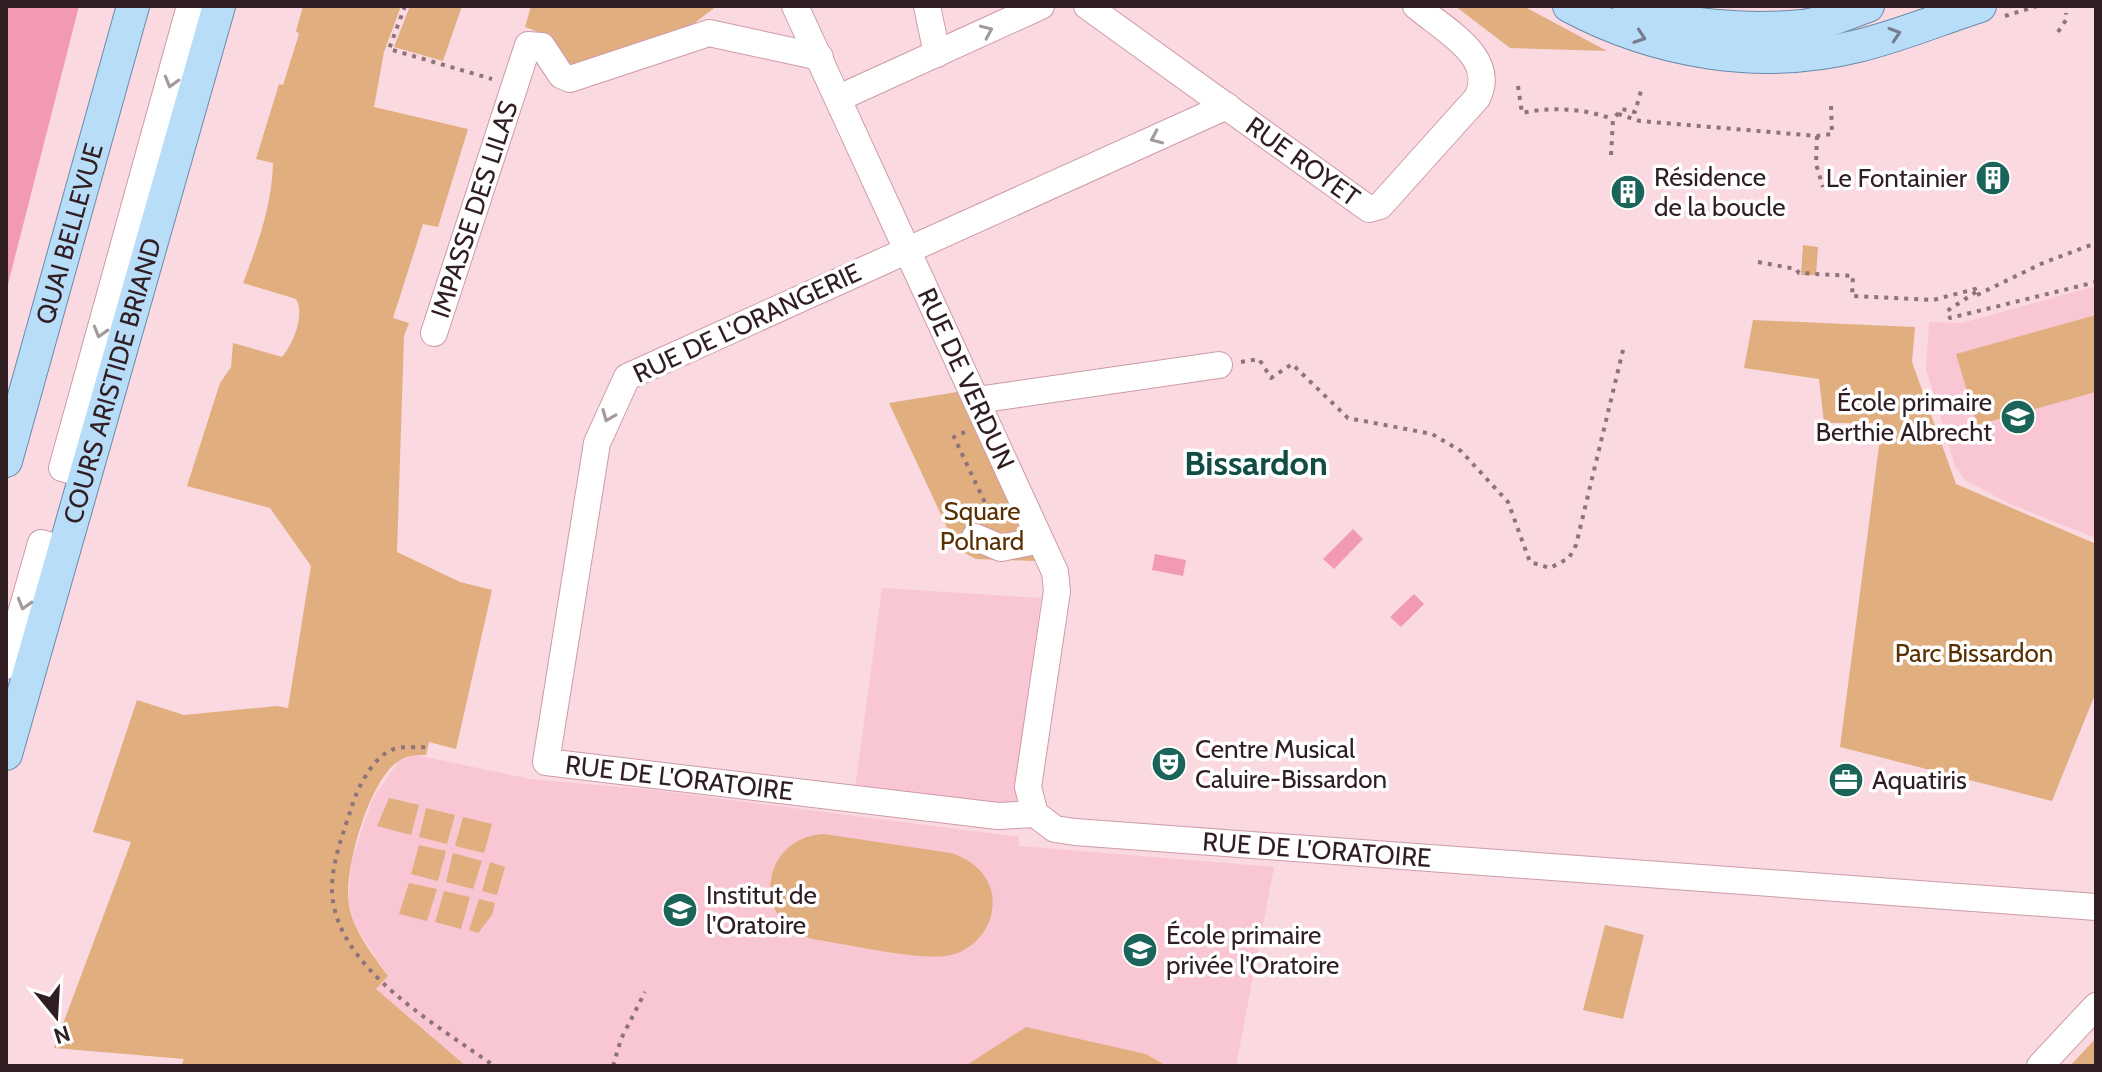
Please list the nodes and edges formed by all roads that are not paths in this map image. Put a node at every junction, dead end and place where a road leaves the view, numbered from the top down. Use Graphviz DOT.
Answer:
graph roads {
  1 [pos="133,6"];
  2 [pos="190,6"];
  3 [pos="219,6"];
  4 [pos="795,6"];
  5 [pos="927,6"];
  6 [pos="1041,6"];
  7 [pos="1087,6"];
  8 [pos="1416,6"];
  9 [pos="1569,6"];
  10 [pos="1629,6"];
  11 [pos="1837,6"];
  12 [pos="1868,6"];
  13 [pos="1980,6"];
  14 [pos="1758,26"];
  15 [pos="937,54"];
  16 [pos="820,57"];
  17 [pos="839,98"];
  18 [pos="1227,106"];
  19 [pos="907,249"];
  20 [pos="434,333"];
  21 [pos="1219,365"];
  22 [pos="977,400"];
  23 [pos="6,461"];
  24 [pos="87,475"];
  25 [pos="1040,540"];
  26 [pos="985,542"];
  27 [pos="67,550"];
  28 [pos="6,666"];
  29 [pos="6,754"];
  30 [pos="546,762"];
  31 [pos="1035,814"];
  32 [pos="2096,907"];
  33 [pos="2093,1013"];
  34 [pos="2040,1066"];
  1 -- 23 [label="main road, QUAI BELLEVUE"];
  2 -- 24 [label="street, one-way"];
  3 -- 24 [label="main road, COURS ARISTIDE BRIAND"];
  4 -- 16 [label="street, RUE DE VERDUN"];
  5 -- 15 [label="street"];
  15 -- 6 [label="street, one-way"];
  7 -- 18 [label="street, RUE ROYET"];
  8 -- 18 [label="street, RUE ROYET"];
  9 -- 13 [label="main road, one-way"];
  10 -- 14 [label="main road"];
  11 -- 14 [label="street"];
  12 -- 14 [label="main road"];
  15 -- 17 [label="street"];
  16 -- 17 [label="street, RUE DE VERDUN"];
  16 -- 20 [label="street, IMPASSE DES LILAS"];
  17 -- 19 [label="street, RUE DE VERDUN"];
  18 -- 19 [label="street, RUE DE L'ORANGERIE, one-way"];
  19 -- 22 [label="street, RUE DE VERDUN"];
  19 -- 30 [label="street, RUE DE L'ORANGERIE, one-way"];
  21 -- 22 [label="street"];
  22 -- 25 [label="street, RUE DE VERDUN"];
  24 -- 27 [label="main road, COURS ARISTIDE BRIAND"];
  25 -- 26 [label="street"];
  25 -- 31 [label="street, RUE DE VERDUN"];
  27 -- 28 [label="street, one-way"];
  27 -- 29 [label="main road, COURS ARISTIDE BRIAND"];
  30 -- 31 [label="street, RUE DE L'ORATOIRE"];
  31 -- 32 [label="street, RUE DE L'ORATOIRE"];
  33 -- 34 [label="street"];
}
